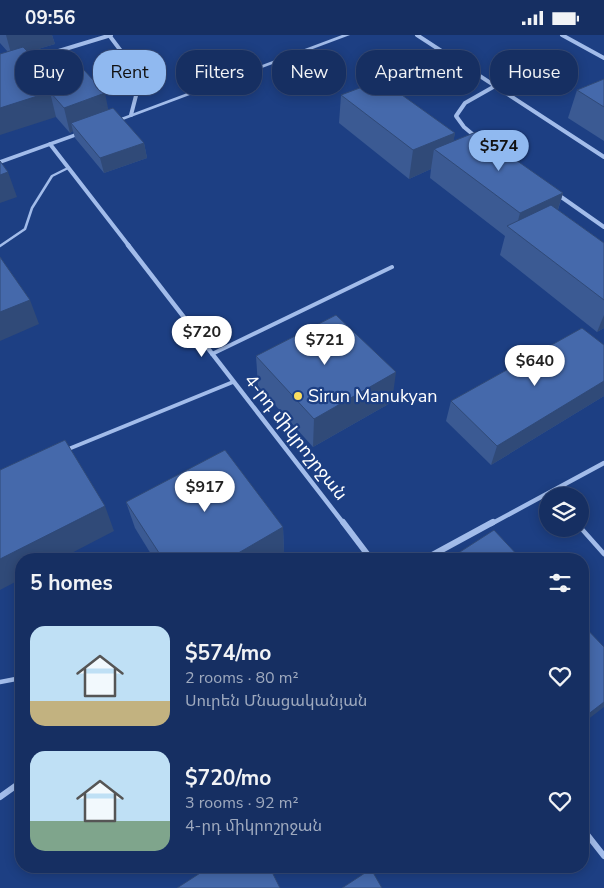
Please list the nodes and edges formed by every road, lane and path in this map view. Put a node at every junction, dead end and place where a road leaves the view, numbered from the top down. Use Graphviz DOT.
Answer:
graph roads {
  1 [pos="110,35"];
  2 [pos="347,35"];
  3 [pos="417,35"];
  4 [pos="562,35"];
  5 [pos="63,50"];
  6 [pos="604,58"];
  7 [pos="490,83"];
  8 [pos="490,89"];
  9 [pos="509,95"];
  10 [pos="131,115"];
  11 [pos="104,125"];
  12 [pos="95,128"];
  13 [pos="479,139"];
  14 [pos="50,145"];
  15 [pos="604,157"];
  16 [pos="0,163"];
  17 [pos="68,168"];
  18 [pos="549,189"];
  19 [pos="604,227"];
  20 [pos="0,246"];
  21 [pos="392,267"];
  22 [pos="212,353"];
  23 [pos="233,382"];
  24 [pos="60,452"];
  25 [pos="604,463"];
  26 [pos="562,487"];
  27 [pos="539,500"];
  28 [pos="589,537"];
  29 [pos="366,553"];
  30 [pos="437,553"];
  31 [pos="604,553"];
  32 [pos="15,679"];
  33 [pos="0,683"];
  34 [pos="15,786"];
  35 [pos="0,797"];
  36 [pos="589,837"];
  37 [pos="604,856"];
  1 -- 5 [label="street"];
  1 -- 10 [label="street"];
  2 -- 10 [label="street"];
  3 -- 7 [label="street"];
  4 -- 6 [label="street"];
  8 -- 13 [label="street"];
  9 -- 15 [label="street"];
  10 -- 11 [label="street"];
  12 -- 14 [label="street"];
  14 -- 16 [label="street"];
  14 -- 17 [label="street, 4-րդ միկրոշրջան"];
  17 -- 20 [label="lane"];
  17 -- 22 [label="street, 4-րդ միկրոշրջան"];
  18 -- 19 [label="street"];
  21 -- 22 [label="lane"];
  22 -- 23 [label="street, 4-րդ միկրոշրջան"];
  23 -- 24 [label="lane"];
  23 -- 29 [label="street, 4-րդ միկրոշրջան"];
  25 -- 26 [label="street"];
  27 -- 30 [label="street"];
  28 -- 31 [label="lane"];
  32 -- 33 [label="lane"];
  34 -- 35 [label="street"];
  36 -- 37 [label="street"];
}
